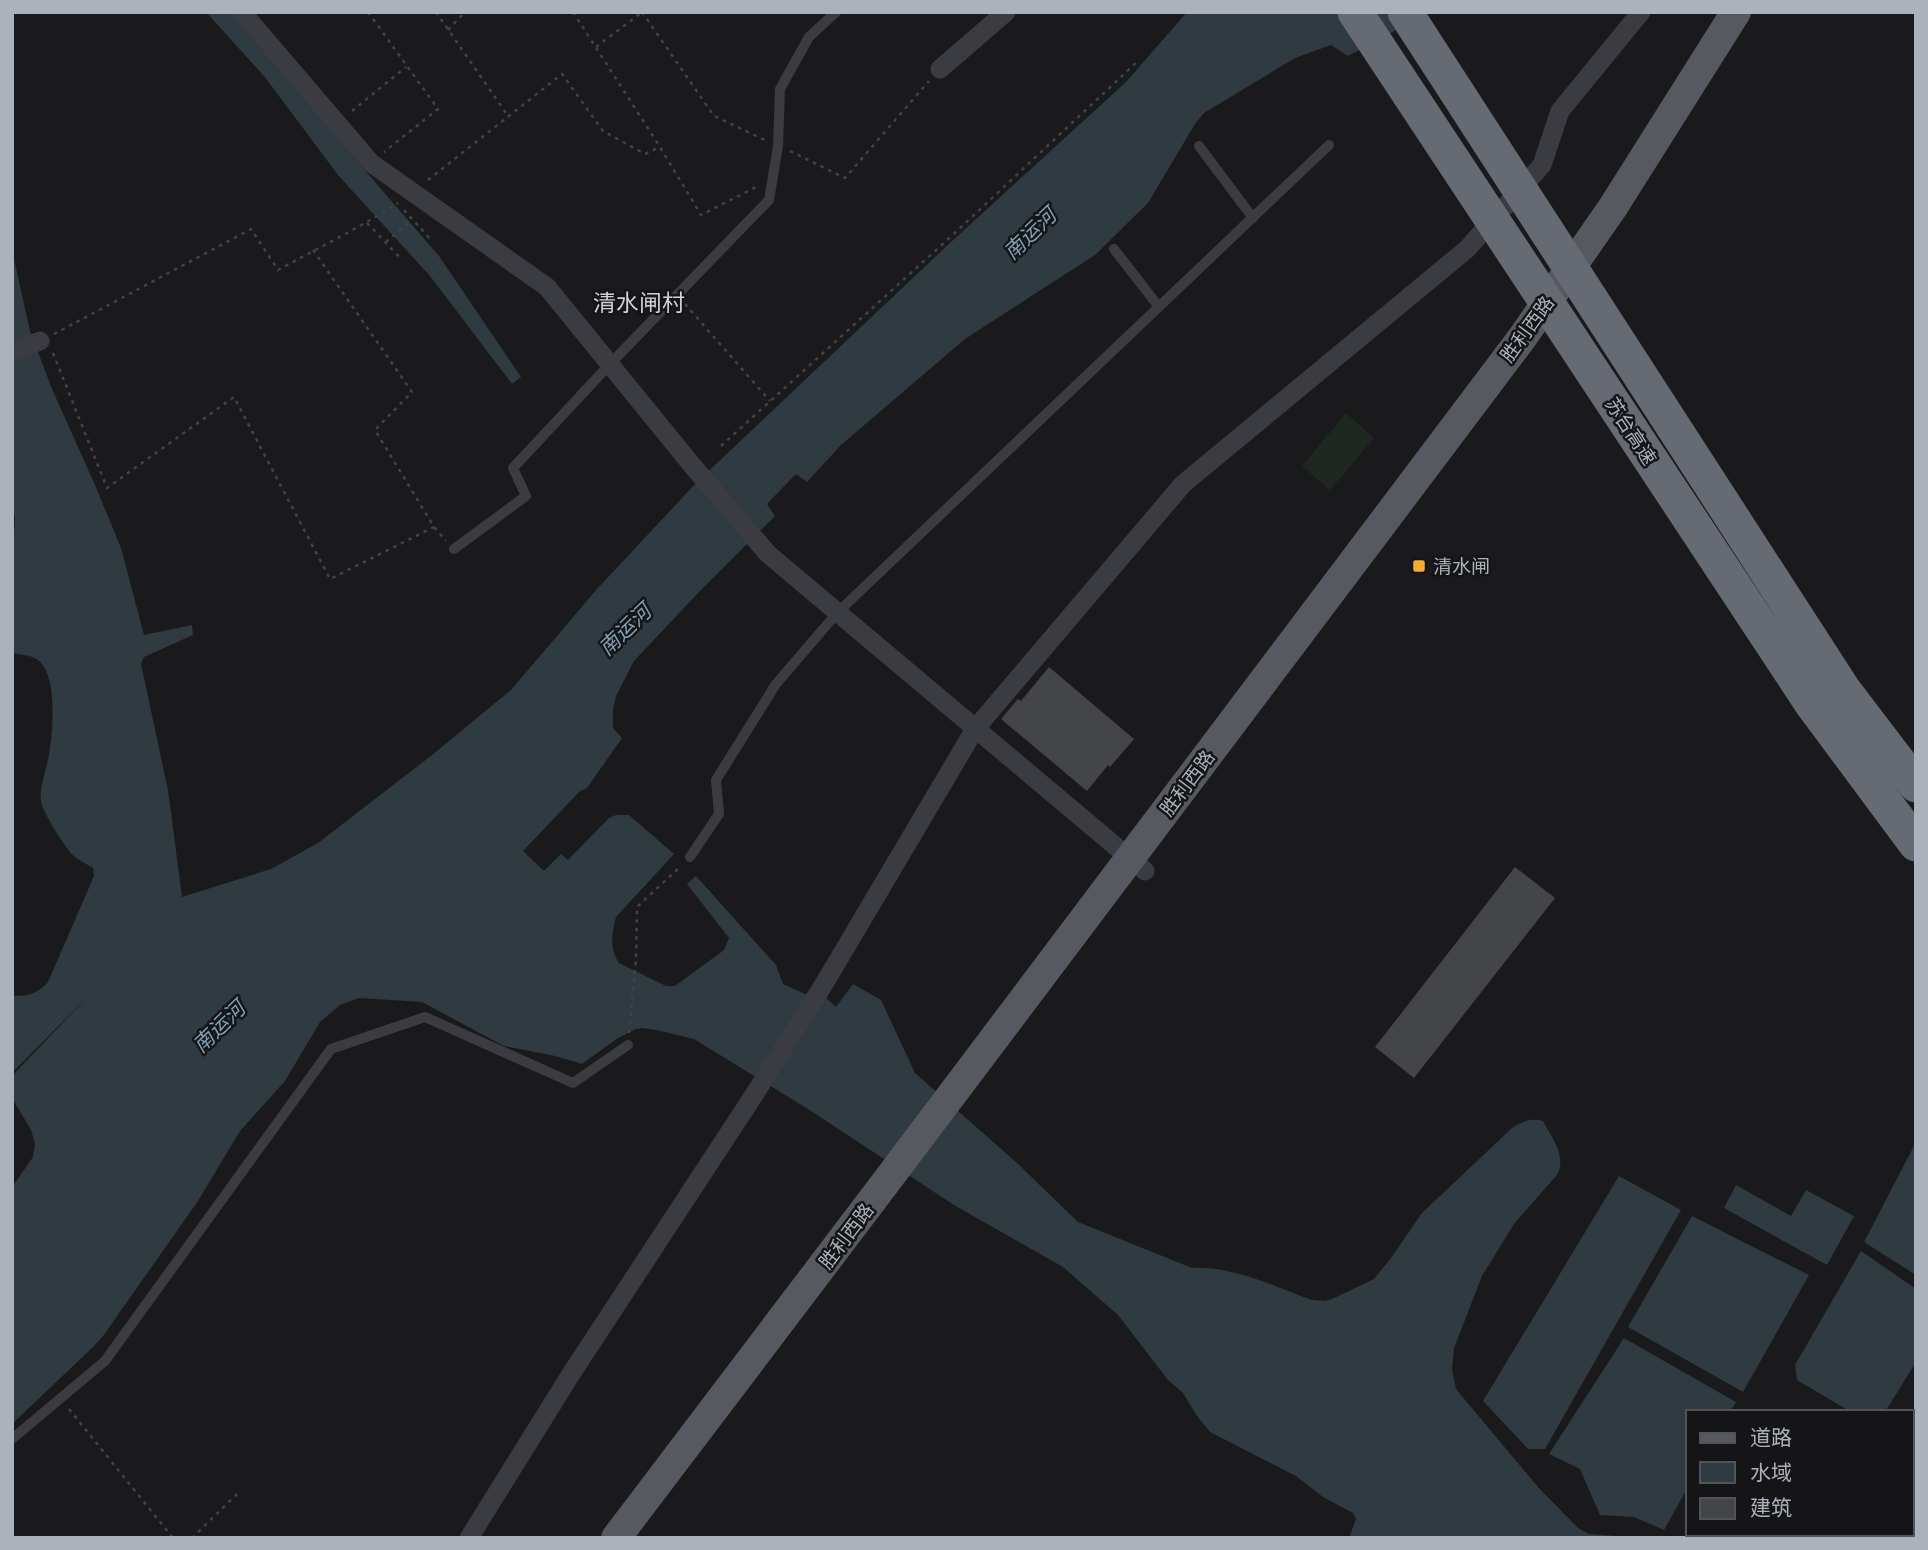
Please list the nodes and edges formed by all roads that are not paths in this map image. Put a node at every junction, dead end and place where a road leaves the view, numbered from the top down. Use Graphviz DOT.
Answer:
graph roads {
  1 [pos="242,12"];
  2 [pos="836,12"];
  3 [pos="1006,12"];
  4 [pos="1355,12"];
  5 [pos="1405,12"];
  6 [pos="1641,12"];
  7 [pos="1736,12"];
  8 [pos="1757,12"];
  9 [pos="940,69"];
  10 [pos="1329,145"];
  11 [pos="1199,146"];
  12 [pos="1253,218"];
  13 [pos="1114,249"];
  14 [pos="1159,307"];
  15 [pos="44,339"];
  16 [pos="12,352"];
  17 [pos="610,364"];
  18 [pos="454,549"];
  19 [pos="837,612"];
  20 [pos="975,729"];
  21 [pos="1916,785"];
  22 [pos="1916,844"];
  23 [pos="690,857"];
  24 [pos="1137,865"];
  25 [pos="628,1045"];
  26 [pos="900,1180"];
  27 [pos="12,1439"];
  28 [pos="469,1538"];
  29 [pos="615,1538"];
  30 [pos="640,1538"];
  1 -- 17 [label="street"];
  2 -- 17 [label="lane"];
  3 -- 9 [label="street"];
  4 -- 22 [label="highway, 苏台高速, bridge"];
  5 -- 21 [label="highway, 苏台高速, bridge"];
  6 -- 20 [label="street"];
  7 -- 24 [label="main road, 胜利西路"];
  8 -- 24 [label="main road, 胜利西路"];
  10 -- 12 [label="lane"];
  11 -- 12 [label="lane"];
  12 -- 14 [label="lane"];
  13 -- 14 [label="lane"];
  14 -- 19 [label="lane"];
  15 -- 16 [label="street"];
  17 -- 18 [label="lane"];
  17 -- 19 [label="street"];
  19 -- 20 [label="street"];
  19 -- 23 [label="lane"];
  20 -- 24 [label="street"];
  20 -- 28 [label="street"];
  24 -- 26 [label="main road, 胜利西路"];
  25 -- 27 [label="lane"];
  26 -- 29 [label="main road, 胜利西路"];
  26 -- 30 [label="main road, 胜利西路"];
}
